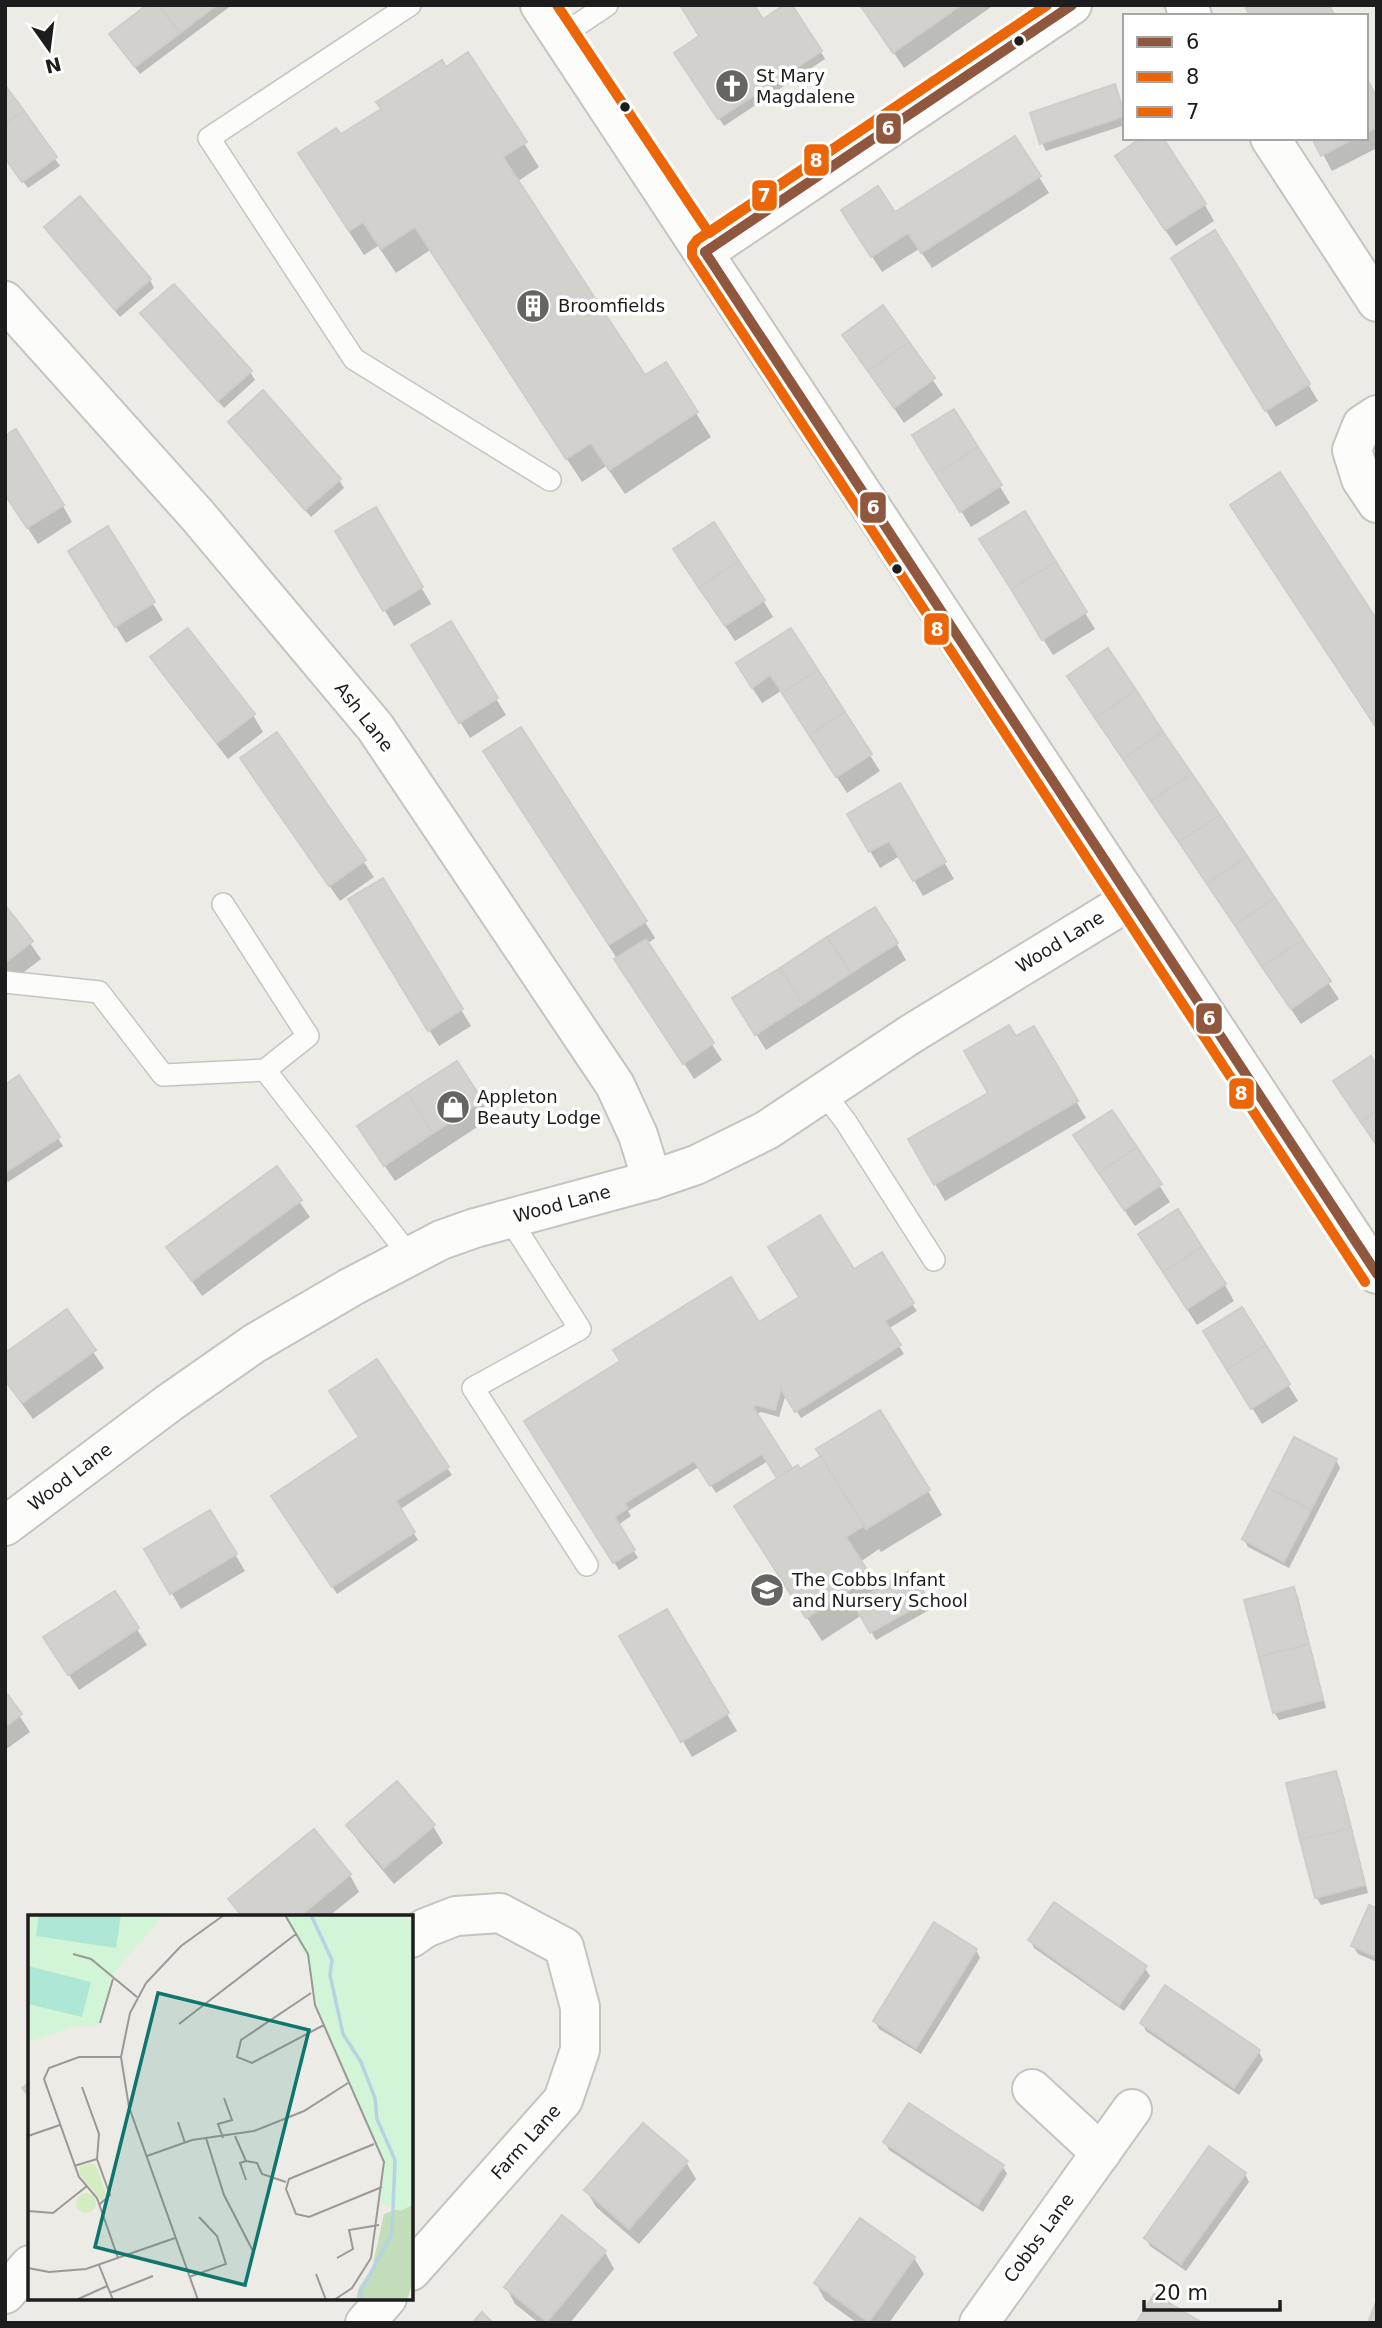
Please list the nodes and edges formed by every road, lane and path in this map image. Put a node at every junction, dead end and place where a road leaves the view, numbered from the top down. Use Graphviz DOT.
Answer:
graph roads {
  1 [pos="410,5"];
  2 [pos="607,5"];
  3 [pos="1072,5"];
  4 [pos="551,20"];
  5 [pos="1271,140"];
  6 [pos="705,252"];
  7 [pos="5,301"];
  8 [pos="1377,302"];
  9 [pos="1377,415"];
  10 [pos="550,480"];
  11 [pos="1377,503"];
  12 [pos="1129,900"];
  13 [pos="223,904"];
  14 [pos="5,982"];
  15 [pos="265,1070"];
  16 [pos="823,1092"];
  17 [pos="652,1180"];
  18 [pos="509,1219"];
  19 [pos="409,1255"];
  20 [pos="934,1260"];
  21 [pos="1377,1274"];
  22 [pos="5,1526"];
  23 [pos="587,1565"];
  24 [pos="413,1937"];
  25 [pos="1032,2088"];
  26 [pos="1132,2109"];
  27 [pos="1101,2153"];
  28 [pos="28,2267"];
  29 [pos="413,2269"];
  30 [pos="5,2294"];
  31 [pos="385,2300"];
  32 [pos="365,2323"];
  33 [pos="979,2323"];
  1 -- 10 [label="lane"];
  2 -- 4 [label="lane"];
  3 -- 6 [label="street"];
  4 -- 6 [label="street"];
  5 -- 8 [label="street"];
  6 -- 12 [label="street"];
  7 -- 17 [label="street, Ash Lane"];
  9 -- 11 [label="street"];
  12 -- 16 [label="street, Wood Lane"];
  12 -- 21 [label="street"];
  13 -- 15 [label="lane"];
  14 -- 15 [label="lane"];
  15 -- 19 [label="lane"];
  16 -- 17 [label="street, Wood Lane"];
  16 -- 20 [label="lane"];
  17 -- 18 [label="street, Wood Lane"];
  18 -- 19 [label="street, Wood Lane"];
  18 -- 23 [label="lane"];
  19 -- 22 [label="street, Wood Lane"];
  24 -- 29 [label="street, Farm Lane"];
  25 -- 27 [label="street"];
  26 -- 27 [label="street, Cobbs Lane"];
  27 -- 33 [label="street, Cobbs Lane"];
  28 -- 30 [label="street"];
  31 -- 32 [label="street"];
}
